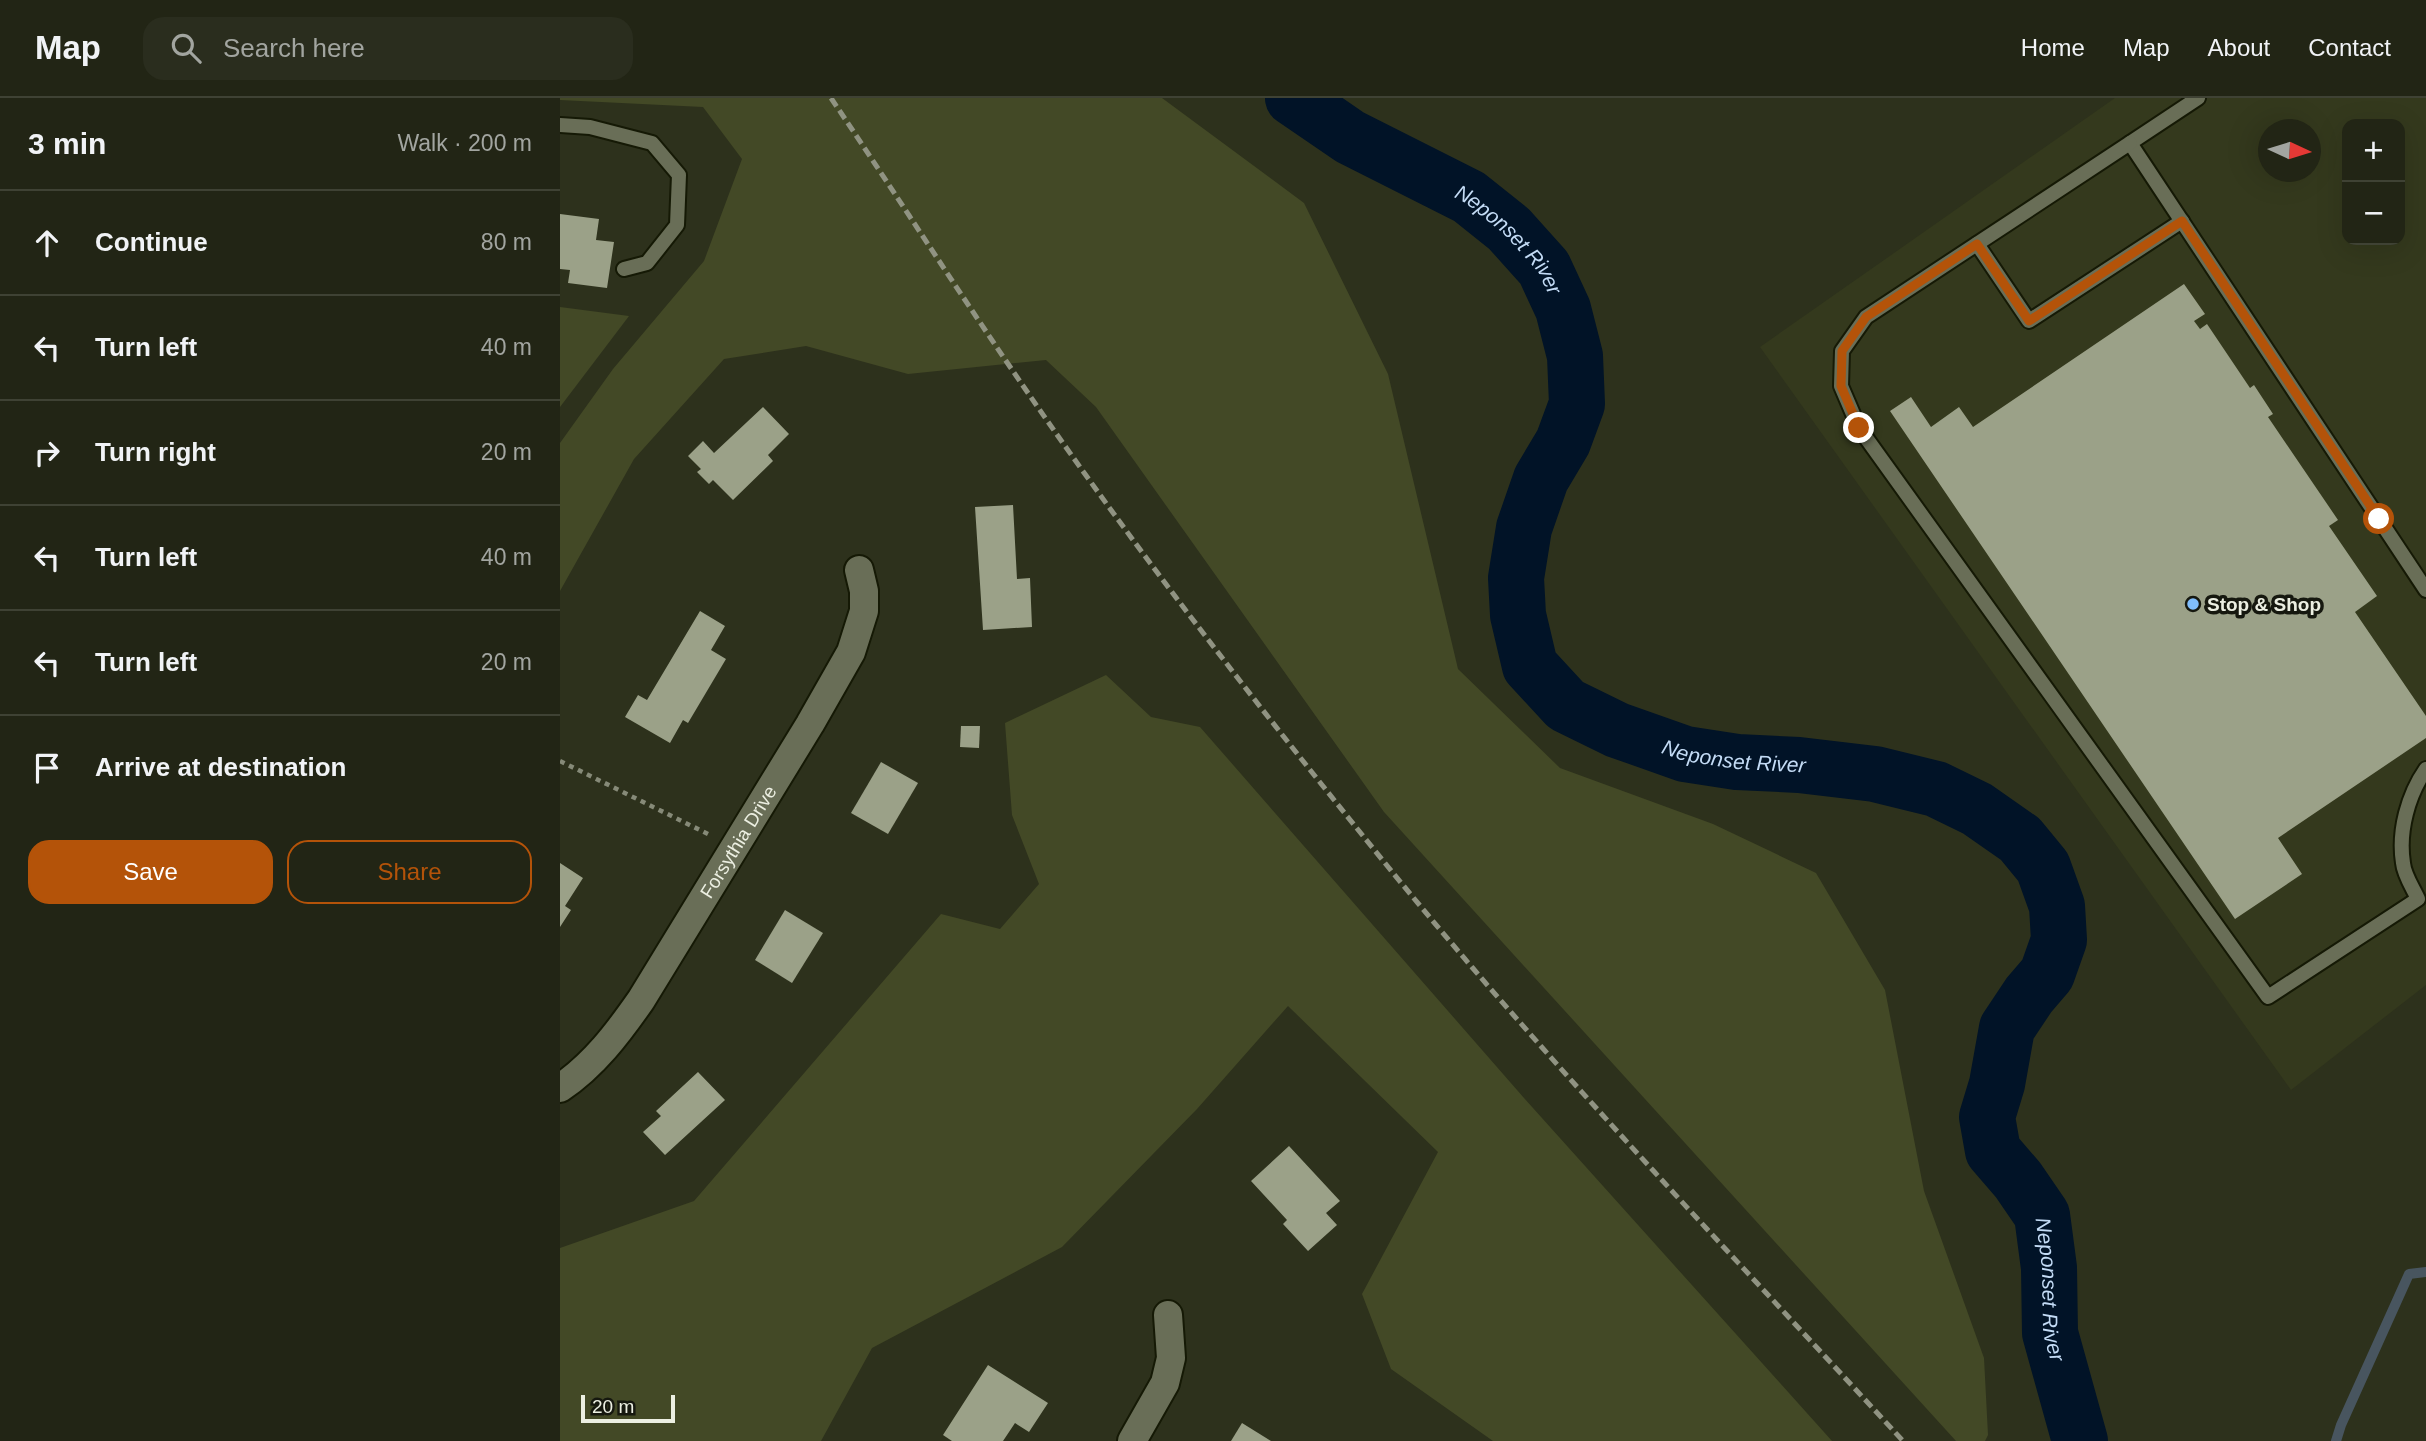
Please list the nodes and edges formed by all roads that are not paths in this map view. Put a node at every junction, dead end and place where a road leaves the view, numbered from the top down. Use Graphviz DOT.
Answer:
graph roads {
  1 [pos="2197,98"];
  2 [pos="560,125"];
  3 [pos="2130,143"];
  4 [pos="2182,221"];
  5 [pos="1977,244"];
  6 [pos="624,270"];
  7 [pos="859,570"];
  8 [pos="2426,590"];
  9 [pos="2426,769"];
  10 [pos="560,1088"];
  11 [pos="1168,1315"];
  12 [pos="1132,1441"];
  1 -- 3 [label="lane"];
  2 -- 6 [label="lane"];
  3 -- 4 [label="lane"];
  3 -- 5 [label="lane"];
  4 -- 5 [label="lane"];
  4 -- 8 [label="lane"];
  5 -- 9 [label="lane"];
  7 -- 10 [label="street, Forsythia Drive"];
  11 -- 12 [label="street"];
}
